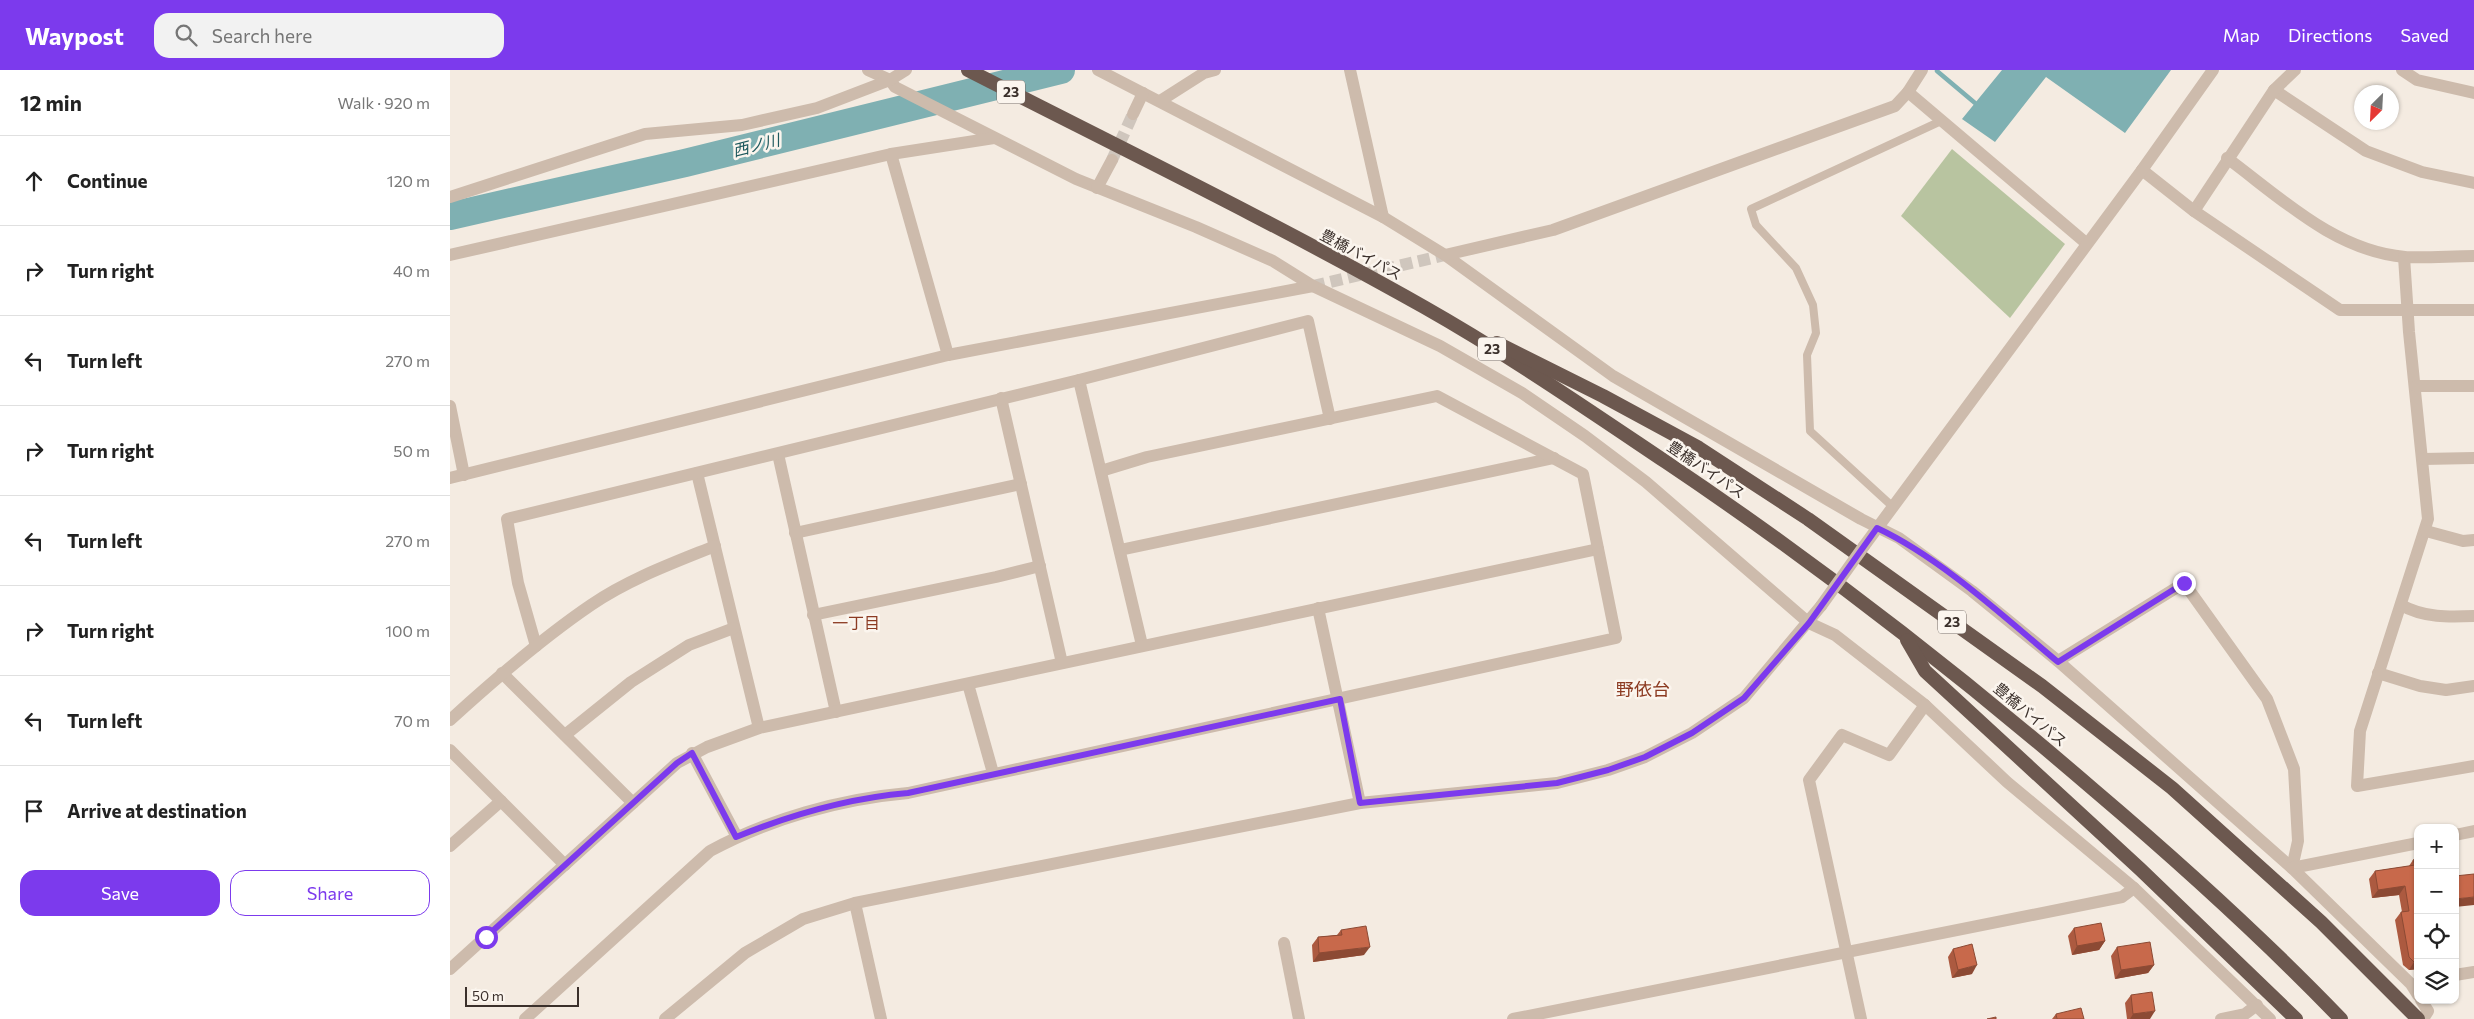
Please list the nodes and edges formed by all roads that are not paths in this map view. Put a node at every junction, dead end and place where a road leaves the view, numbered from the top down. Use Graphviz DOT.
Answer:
graph roads {
  1 [pos="868,70"];
  2 [pos="906,70"];
  3 [pos="969,70"];
  4 [pos="1098,70"];
  5 [pos="1215,70"];
  6 [pos="1350,70"];
  7 [pos="2213,70"];
  8 [pos="2296,70"];
  9 [pos="2402,70"];
  10 [pos="1919,71"];
  11 [pos="893,83"];
  12 [pos="2274,90"];
  13 [pos="1908,92"];
  14 [pos="1143,93"];
  15 [pos="2474,93"];
  16 [pos="1160,101"];
  17 [pos="1133,114"];
  18 [pos="1941,121"];
  19 [pos="988,135"];
  20 [pos="890,154"];
  21 [pos="2227,158"];
  22 [pos="1112,160"];
  23 [pos="2142,170"];
  24 [pos="2474,183"];
  25 [pos="1097,188"];
  26 [pos="450,197"];
  27 [pos="2194,211"];
  28 [pos="1383,217"];
  29 [pos="2086,243"];
  30 [pos="450,254"];
  31 [pos="1445,255"];
  32 [pos="2474,256"];
  33 [pos="2404,257"];
  34 [pos="1313,286"];
  35 [pos="1426,309"];
  36 [pos="2408,310"];
  37 [pos="2474,310"];
  38 [pos="948,355"];
  39 [pos="1079,380"];
  40 [pos="2416,386"];
  41 [pos="2474,386"];
  42 [pos="1000,398"];
  43 [pos="450,406"];
  44 [pos="1330,418"];
  45 [pos="778,454"];
  46 [pos="1554,458"];
  47 [pos="2474,458"];
  48 [pos="2423,459"];
  49 [pos="1101,471"];
  50 [pos="697,473"];
  51 [pos="464,475"];
  52 [pos="450,478"];
  53 [pos="1021,484"];
  54 [pos="1892,506"];
  55 [pos="1877,528"];
  56 [pos="2426,531"];
  57 [pos="795,533"];
  58 [pos="2474,540"];
  59 [pos="715,546"];
  60 [pos="1598,549"];
  61 [pos="1120,550"];
  62 [pos="1040,566"];
  63 [pos="2401,605"];
  64 [pos="1318,608"];
  65 [pos="813,615"];
  66 [pos="2474,616"];
  67 [pos="1809,623"];
  68 [pos="734,628"];
  69 [pos="1903,632"];
  70 [pos="1142,645"];
  71 [pos="536,646"];
  72 [pos="2058,662"];
  73 [pos="1062,663"];
  74 [pos="502,673"];
  75 [pos="2378,673"];
  76 [pos="968,684"];
  77 [pos="2474,686"];
  78 [pos="1340,699"];
  79 [pos="1924,705"];
  80 [pos="836,712"];
  81 [pos="450,720"];
  82 [pos="759,728"];
  83 [pos="565,735"];
  84 [pos="450,750"];
  85 [pos="692,753"];
  86 [pos="2474,766"];
  87 [pos="993,773"];
  88 [pos="502,801"];
  89 [pos="633,803"];
  90 [pos="1360,803"];
  91 [pos="2474,831"];
  92 [pos="2459,834"];
  93 [pos="736,837"];
  94 [pos="2414,844"];
  95 [pos="450,846"];
  96 [pos="565,865"];
  97 [pos="2292,868"];
  98 [pos="2134,888"];
  99 [pos="855,904"];
  100 [pos="1284,943"];
  101 [pos="1847,951"];
  102 [pos="450,969"];
  103 [pos="2474,972"];
  104 [pos="2459,974"];
  105 [pos="2414,986"];
  106 [pos="2424,1004"];
  107 [pos="2257,1005"];
  108 [pos="525,1019"];
  109 [pos="665,1019"];
  110 [pos="881,1019"];
  111 [pos="1299,1019"];
  112 [pos="1514,1019"];
  113 [pos="1861,1019"];
  114 [pos="2221,1019"];
  115 [pos="2270,1019"];
  116 [pos="2296,1019"];
  117 [pos="2341,1019"];
  118 [pos="2418,1019"];
  119 [pos="2423,1019"];
  1 -- 11 [label="street"];
  2 -- 11 [label="street"];
  3 -- 35 [label="highway, 豊橋バイパス / 23"];
  4 -- 14 [label="street"];
  5 -- 16 [label="street"];
  6 -- 28 [label="street"];
  7 -- 23 [label="street"];
  8 -- 12 [label="street"];
  9 -- 15 [label="street"];
  10 -- 13 [label="street"];
  11 -- 19 [label="street"];
  11 -- 26 [label="street"];
  12 -- 21 [label="street"];
  12 -- 24 [label="street"];
  13 -- 18 [label="street"];
  13 -- 31 [label="street"];
  14 -- 16 [label="street"];
  14 -- 17 [label="street"];
  16 -- 28 [label="street"];
  18 -- 29 [label="street"];
  18 -- 54 [label="lane"];
  19 -- 20 [label="street"];
  19 -- 25 [label="street"];
  20 -- 30 [label="street"];
  20 -- 38 [label="street"];
  21 -- 27 [label="street"];
  21 -- 33 [label="street"];
  22 -- 25 [label="street"];
  23 -- 27 [label="street"];
  23 -- 29 [label="street"];
  25 -- 34 [label="street"];
  27 -- 36 [label="street"];
  28 -- 31 [label="street"];
  29 -- 54 [label="street"];
  31 -- 55 [label="street"];
  32 -- 33 [label="street"];
  33 -- 36 [label="street"];
  34 -- 38 [label="street"];
  34 -- 67 [label="street"];
  35 -- 69 [label="highway, 豊橋バイパス / 23"];
  35 -- 118 [label="highway, 23"];
  36 -- 37 [label="street"];
  36 -- 40 [label="street"];
  38 -- 51 [label="street"];
  39 -- 42 [label="street"];
  39 -- 44 [label="street"];
  39 -- 49 [label="street"];
  40 -- 41 [label="street"];
  40 -- 48 [label="street"];
  42 -- 45 [label="street"];
  42 -- 53 [label="street"];
  43 -- 51 [label="street"];
  44 -- 46 [label="street"];
  44 -- 49 [label="street"];
  45 -- 50 [label="street"];
  45 -- 57 [label="street"];
  46 -- 60 [label="street"];
  46 -- 61 [label="street"];
  47 -- 48 [label="street"];
  48 -- 56 [label="street"];
  49 -- 61 [label="street"];
  50 -- 59 [label="street"];
  50 -- 71 [label="street"];
  51 -- 52 [label="street"];
  53 -- 57 [label="street"];
  53 -- 62 [label="street"];
  54 -- 55 [label="street"];
  55 -- 67 [label="street, bridge"];
  55 -- 72 [label="street"];
  56 -- 58 [label="street"];
  56 -- 63 [label="street"];
  57 -- 65 [label="street"];
  59 -- 68 [label="street"];
  59 -- 71 [label="street"];
  60 -- 64 [label="street"];
  60 -- 78 [label="street"];
  61 -- 70 [label="street"];
  62 -- 65 [label="street"];
  62 -- 73 [label="street"];
  63 -- 66 [label="street"];
  63 -- 75 [label="street"];
  64 -- 70 [label="street"];
  64 -- 78 [label="street"];
  65 -- 80 [label="street"];
  67 -- 79 [label="street"];
  67 -- 90 [label="street"];
  68 -- 82 [label="street"];
  68 -- 83 [label="street"];
  69 -- 116 [label="highway, 23"];
  69 -- 117 [label="highway, 豊橋バイパス / 23"];
  70 -- 73 [label="street"];
  71 -- 74 [label="street"];
  72 -- 97 [label="street"];
  72 -- 97 [label="street"];
  73 -- 76 [label="street"];
  74 -- 81 [label="street"];
  74 -- 83 [label="street"];
  75 -- 77 [label="street"];
  75 -- 86 [label="street"];
  76 -- 80 [label="street"];
  76 -- 87 [label="street"];
  78 -- 87 [label="street"];
  78 -- 90 [label="street"];
  79 -- 98 [label="street"];
  79 -- 101 [label="street"];
  80 -- 82 [label="street"];
  82 -- 85 [label="street"];
  83 -- 89 [label="street"];
  84 -- 88 [label="street"];
  85 -- 89 [label="street"];
  85 -- 93 [label="street"];
  87 -- 93 [label="street"];
  88 -- 95 [label="street"];
  88 -- 96 [label="street"];
  89 -- 96 [label="street"];
  90 -- 99 [label="street"];
  91 -- 92 [label="street"];
  93 -- 108 [label="street"];
  94 -- 97 [label="street"];
  96 -- 102 [label="street"];
  97 -- 105 [label="street"];
  98 -- 101 [label="street"];
  98 -- 107 [label="street"];
  99 -- 109 [label="street"];
  99 -- 110 [label="street"];
  100 -- 111 [label="street"];
  101 -- 112 [label="street"];
  101 -- 113 [label="street"];
  103 -- 104 [label="street"];
  106 -- 119 [label="street"];
  107 -- 114 [label="street"];
  107 -- 115 [label="street"];
}
